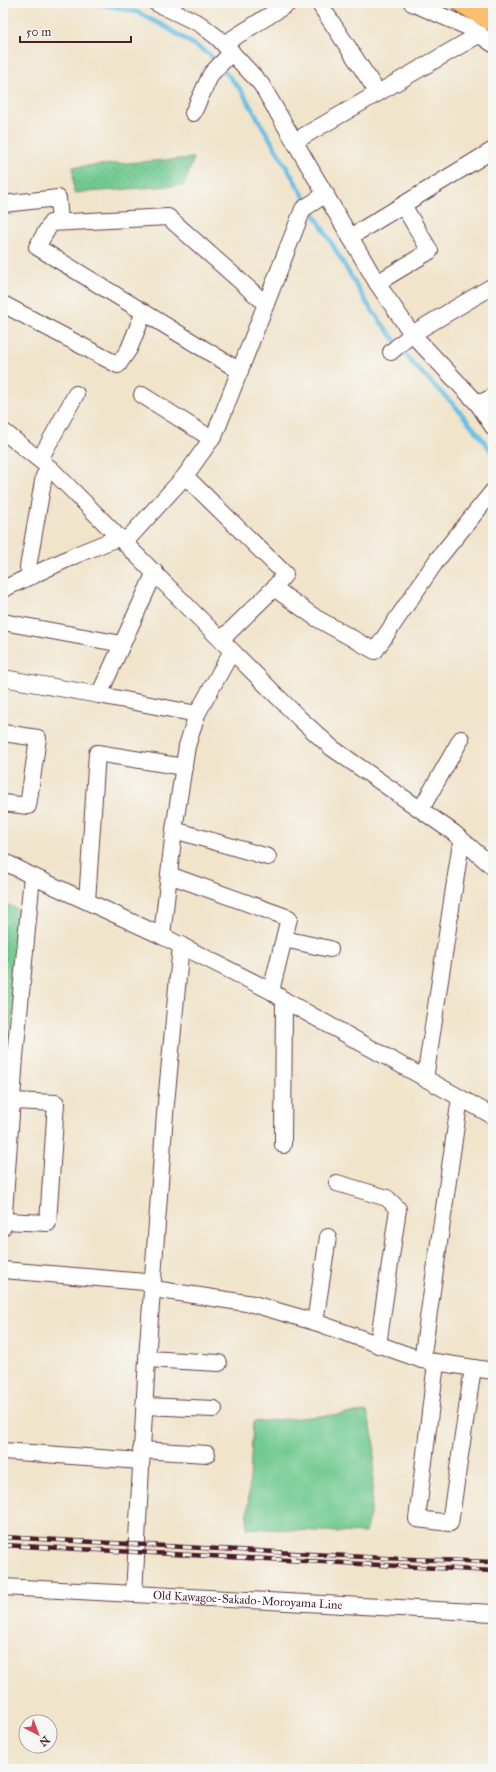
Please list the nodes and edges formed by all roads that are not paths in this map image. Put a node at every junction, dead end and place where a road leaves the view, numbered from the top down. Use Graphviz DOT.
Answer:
graph roads {
  1 [pos="159,3"];
  2 [pos="289,3"];
  3 [pos="319,3"];
  4 [pos="412,3"];
  5 [pos="464,3"];
  6 [pos="486,27"];
  7 [pos="493,44"];
  8 [pos="228,48"];
  9 [pos="378,93"];
  10 [pos="193,113"];
  11 [pos="295,141"];
  12 [pos="493,150"];
  13 [pos="326,194"];
  14 [pos="3,204"];
  15 [pos="403,205"];
  16 [pos="60,222"];
  17 [pos="350,238"];
  18 [pos="377,283"];
  19 [pos="493,286"];
  20 [pos="3,304"];
  21 [pos="266,304"];
  22 [pos="144,312"];
  23 [pos="412,334"];
  24 [pos="391,352"];
  25 [pos="240,371"];
  26 [pos="76,394"];
  27 [pos="142,395"];
  28 [pos="493,397"];
  29 [pos="478,404"];
  30 [pos="493,427"];
  31 [pos="3,430"];
  32 [pos="212,439"];
  33 [pos="46,464"];
  34 [pos="185,476"];
  35 [pos="493,491"];
  36 [pos="123,540"];
  37 [pos="155,572"];
  38 [pos="33,576"];
  39 [pos="274,588"];
  40 [pos="3,589"];
  41 [pos="3,622"];
  42 [pos="122,644"];
  43 [pos="226,646"];
  44 [pos="3,678"];
  45 [pos="99,695"];
  46 [pos="197,714"];
  47 [pos="3,733"];
  48 [pos="462,739"];
  49 [pos="184,767"];
  50 [pos="3,803"];
  51 [pos="421,809"];
  52 [pos="174,830"];
  53 [pos="466,844"];
  54 [pos="268,857"];
  55 [pos="3,861"];
  56 [pos="493,867"];
  57 [pos="169,875"];
  58 [pos="32,876"];
  59 [pos="87,901"];
  60 [pos="162,936"];
  61 [pos="284,939"];
  62 [pos="181,945"];
  63 [pos="330,949"];
  64 [pos="271,991"];
  65 [pos="284,1000"];
  66 [pos="9,1056"];
  67 [pos="425,1079"];
  68 [pos="460,1098"];
  69 [pos="13,1101"];
  70 [pos="493,1116"];
  71 [pos="7,1144"];
  72 [pos="283,1145"];
  73 [pos="337,1183"];
  74 [pos="4,1221"];
  75 [pos="3,1227"];
  76 [pos="328,1238"];
  77 [pos="3,1270"];
  78 [pos="152,1286"];
  79 [pos="315,1322"];
  80 [pos="378,1345"];
  81 [pos="147,1359"];
  82 [pos="429,1362"];
  83 [pos="219,1363"];
  84 [pos="473,1368"];
  85 [pos="493,1371"];
  86 [pos="144,1406"];
  87 [pos="214,1409"];
  88 [pos="3,1451"];
  89 [pos="207,1454"];
  90 [pos="141,1456"];
  91 [pos="3,1587"];
  92 [pos="134,1594"];
  93 [pos="493,1613"];
  1 -- 8 [label="street"];
  2 -- 8 [label="street"];
  3 -- 9 [label="street"];
  4 -- 6 [label="street"];
  5 -- 6 [label="highway"];
  6 -- 7 [label="street"];
  6 -- 9 [label="street"];
  8 -- 10 [label="street"];
  8 -- 11 [label="street"];
  9 -- 11 [label="street"];
  11 -- 13 [label="street"];
  12 -- 15 [label="street"];
  13 -- 17 [label="street"];
  13 -- 21 [label="street"];
  14 -- 16 [label="street"];
  15 -- 17 [label="street"];
  15 -- 18 [label="street"];
  16 -- 21 [label="street"];
  16 -- 22 [label="street"];
  17 -- 18 [label="street"];
  18 -- 23 [label="street"];
  19 -- 23 [label="street"];
  20 -- 22 [label="street"];
  21 -- 25 [label="street"];
  22 -- 25 [label="street"];
  23 -- 24 [label="street"];
  23 -- 29 [label="street"];
  25 -- 32 [label="street"];
  26 -- 33 [label="street"];
  27 -- 32 [label="street"];
  28 -- 29 [label="street"];
  29 -- 30 [label="street"];
  31 -- 33 [label="street"];
  32 -- 34 [label="street"];
  33 -- 36 [label="street"];
  33 -- 38 [label="street"];
  34 -- 36 [label="street"];
  34 -- 39 [label="street"];
  35 -- 39 [label="street"];
  36 -- 37 [label="street"];
  36 -- 38 [label="street"];
  37 -- 42 [label="street"];
  37 -- 43 [label="street"];
  38 -- 40 [label="street"];
  39 -- 43 [label="street"];
  41 -- 42 [label="street"];
  42 -- 45 [label="street"];
  43 -- 46 [label="street"];
  43 -- 51 [label="street"];
  44 -- 45 [label="street"];
  45 -- 46 [label="street"];
  46 -- 49 [label="street"];
  47 -- 50 [label="street"];
  48 -- 51 [label="street"];
  49 -- 52 [label="street"];
  49 -- 59 [label="street"];
  51 -- 53 [label="street"];
  52 -- 54 [label="street"];
  52 -- 57 [label="street"];
  53 -- 56 [label="street"];
  53 -- 67 [label="street"];
  55 -- 58 [label="street"];
  57 -- 60 [label="street"];
  57 -- 61 [label="street"];
  58 -- 59 [label="street"];
  58 -- 66 [label="street"];
  59 -- 60 [label="street"];
  60 -- 62 [label="street"];
  61 -- 63 [label="street"];
  61 -- 64 [label="street"];
  62 -- 64 [label="street"];
  62 -- 78 [label="street"];
  64 -- 65 [label="street"];
  65 -- 67 [label="street"];
  65 -- 72 [label="street"];
  66 -- 69 [label="street"];
  67 -- 68 [label="street"];
  68 -- 70 [label="street"];
  68 -- 82 [label="street"];
  69 -- 71 [label="street"];
  69 -- 74 [label="street"];
  71 -- 74 [label="street"];
  73 -- 80 [label="street"];
  74 -- 75 [label="street"];
  76 -- 79 [label="street"];
  77 -- 78 [label="street"];
  78 -- 79 [label="street"];
  78 -- 81 [label="street"];
  79 -- 80 [label="street"];
  80 -- 82 [label="street"];
  81 -- 83 [label="street"];
  81 -- 86 [label="street"];
  82 -- 84 [label="street"];
  82 -- 84 [label="street"];
  84 -- 85 [label="street"];
  86 -- 87 [label="street"];
  86 -- 90 [label="street"];
  88 -- 90 [label="street"];
  89 -- 90 [label="street"];
  90 -- 92 [label="street"];
  91 -- 92 [label="street, Old Kawagoe-Sakado-Moroyama Line"];
  92 -- 93 [label="street, Old Kawagoe-Sakado-Moroyama Line"];
}
